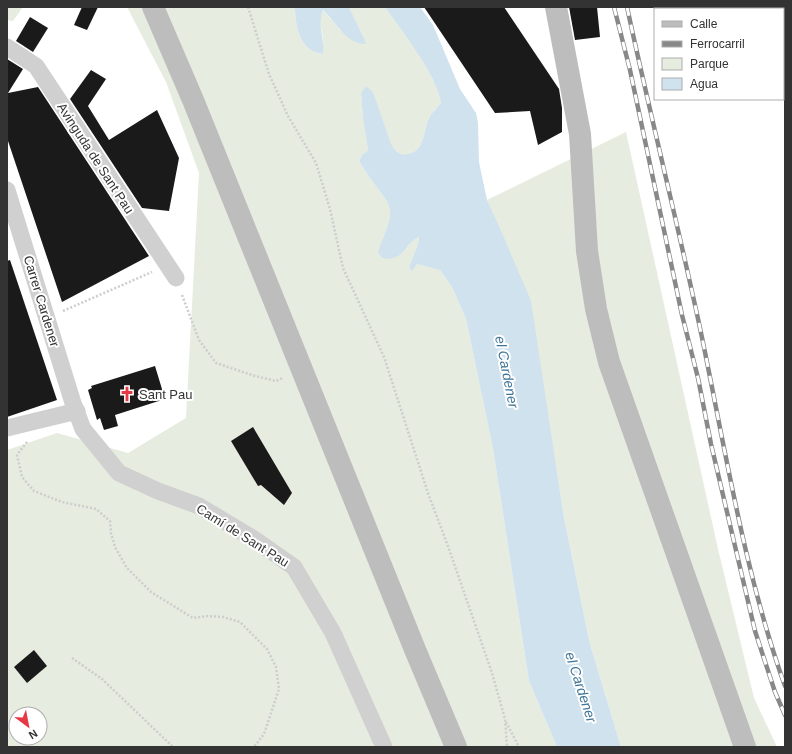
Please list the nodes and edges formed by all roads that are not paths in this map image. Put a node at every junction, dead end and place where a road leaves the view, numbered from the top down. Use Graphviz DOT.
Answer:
graph roads {
  1 [pos="152,7"];
  2 [pos="556,7"];
  3 [pos="7,47"];
  4 [pos="7,190"];
  5 [pos="12,220"];
  6 [pos="171,272"];
  7 [pos="77,411"];
  8 [pos="7,428"];
  9 [pos="384,747"];
  10 [pos="456,747"];
  11 [pos="745,747"];
  1 -- 10 [label="main road"];
  2 -- 11 [label="main road"];
  3 -- 6 [label="street, Avinguda de Sant Pau"];
  4 -- 5 [label="street, Carrer Cardener"];
  5 -- 7 [label="street, Carrer Cardener"];
  7 -- 8 [label="street"];
  7 -- 9 [label="street, Camí de Sant Pau"];
}
